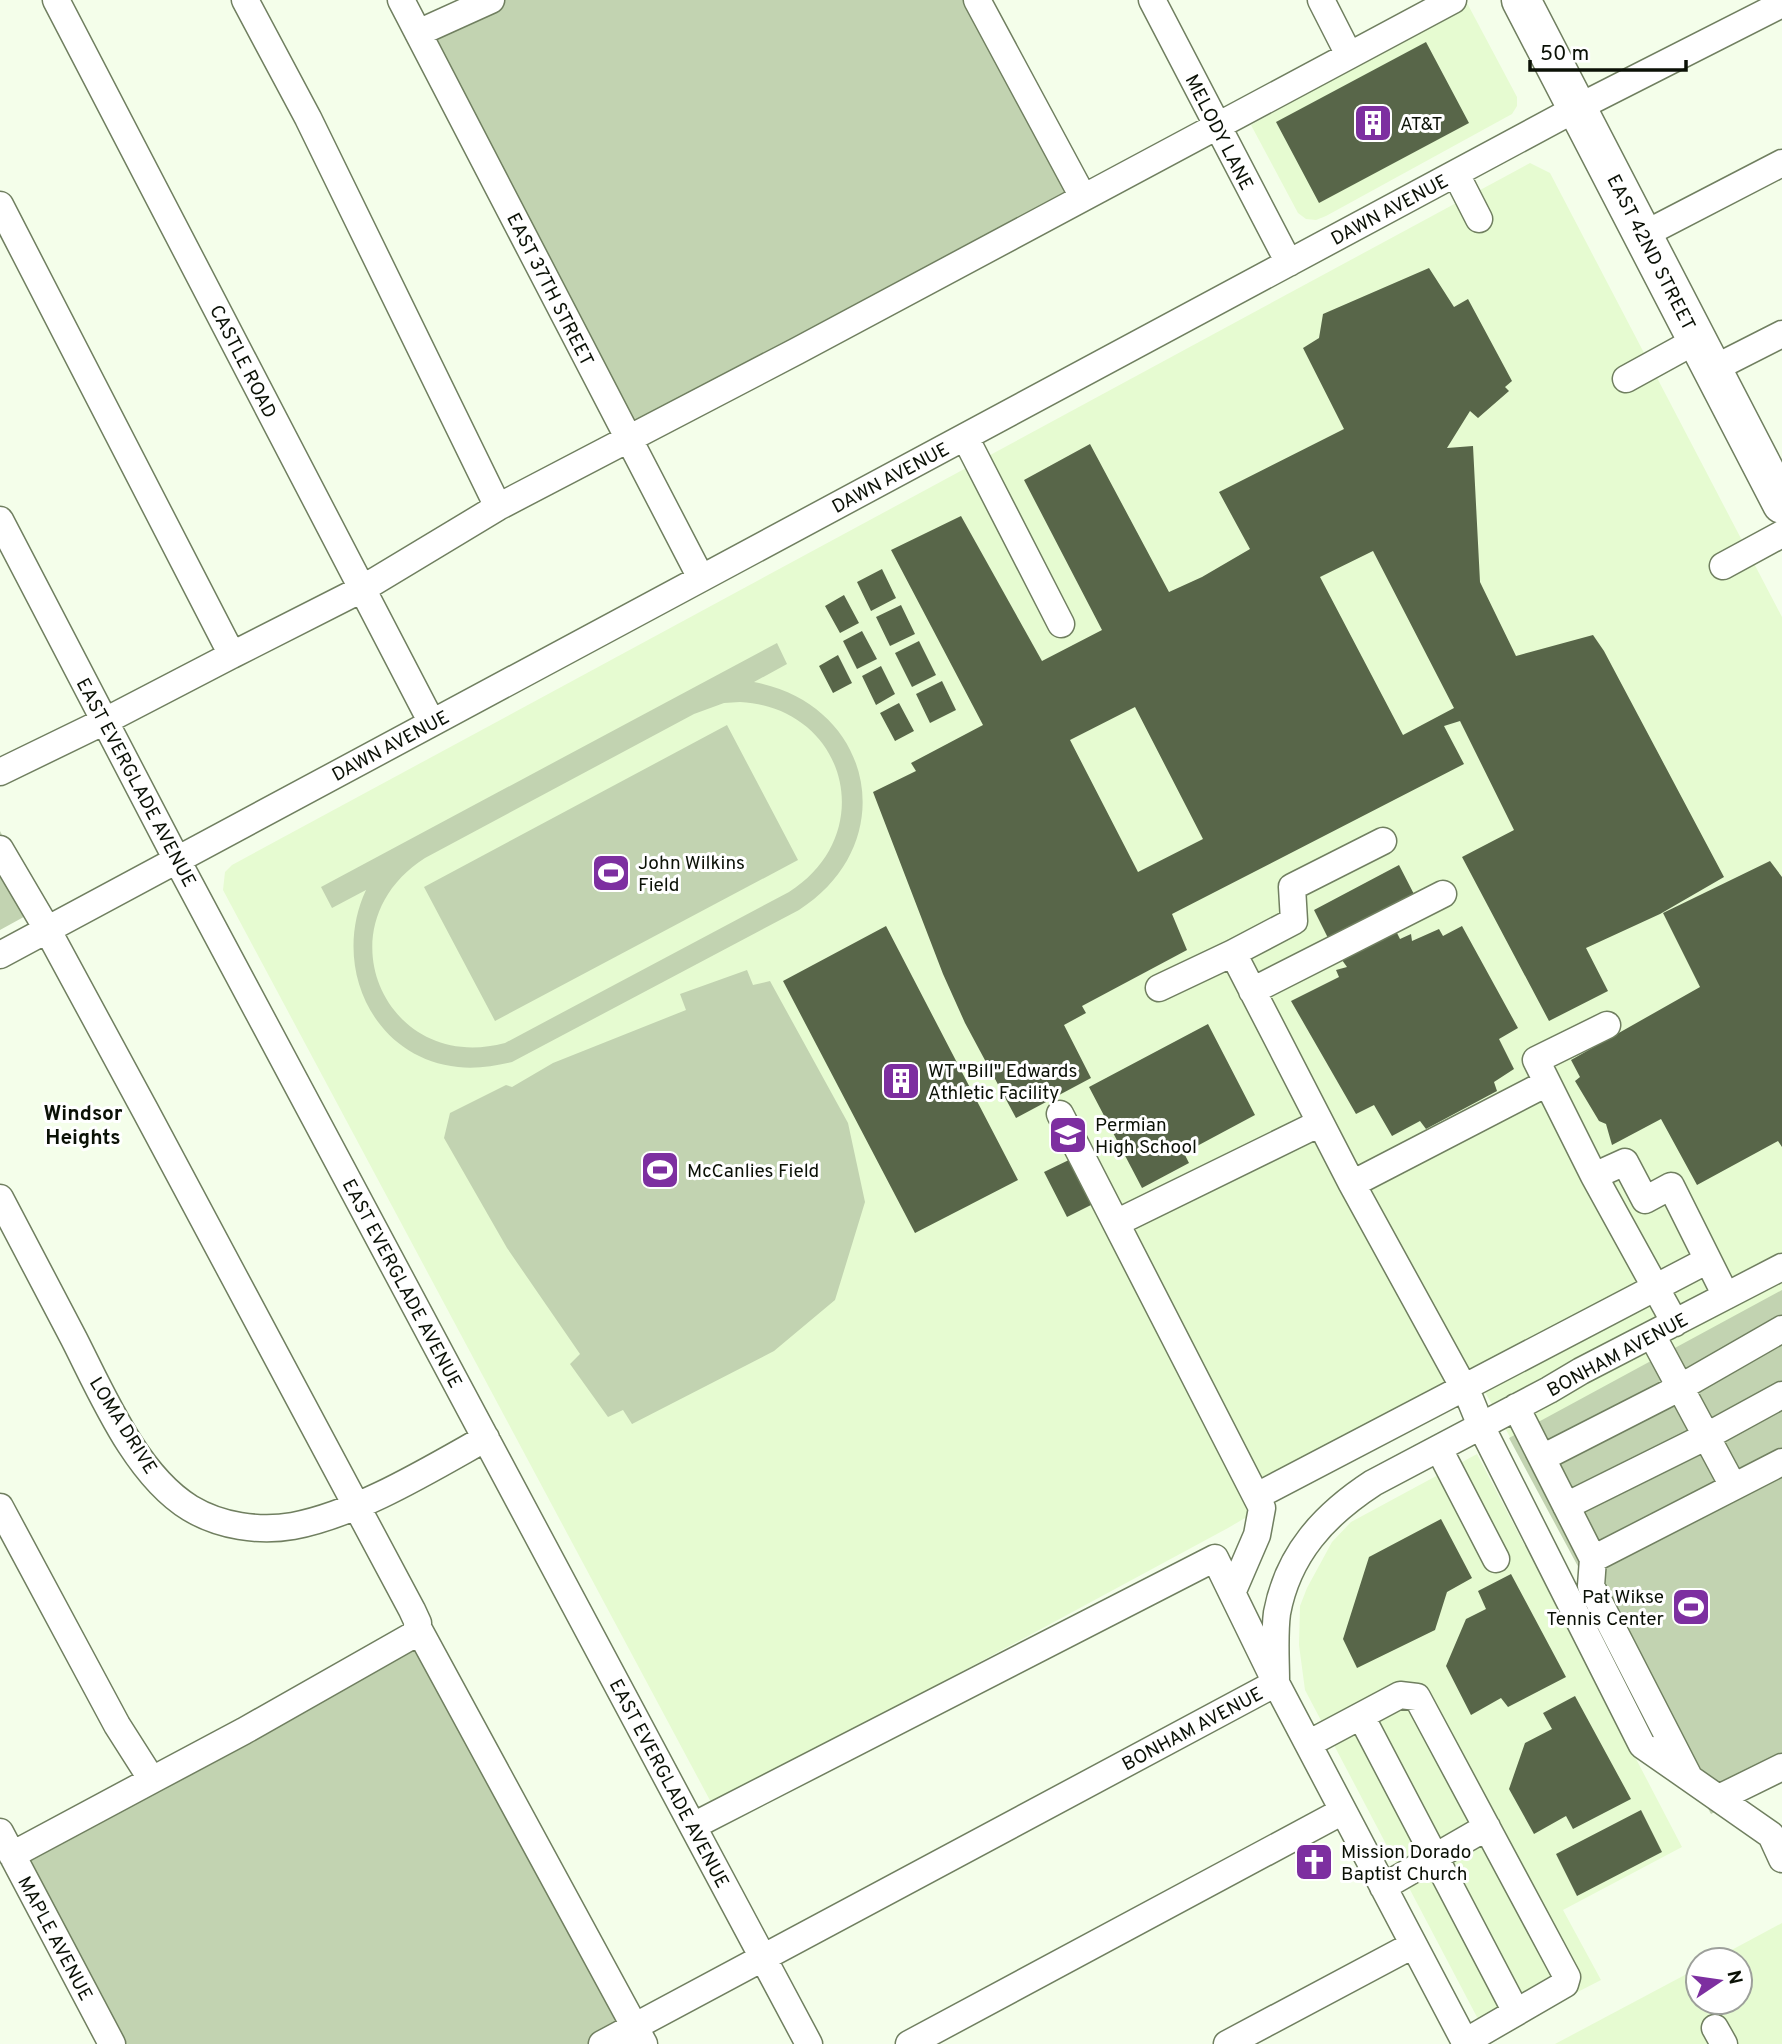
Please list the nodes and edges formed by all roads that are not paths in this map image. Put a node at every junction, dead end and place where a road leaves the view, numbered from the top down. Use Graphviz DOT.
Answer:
graph roads {
  1 [pos="57,0"];
  2 [pos="245,0"];
  3 [pos="401,0"];
  4 [pos="491,0"];
  5 [pos="977,0"];
  6 [pos="1152,0"];
  7 [pos="1321,0"];
  8 [pos="1453,0"];
  9 [pos="1521,0"];
  10 [pos="1782,4"];
  11 [pos="418,33"];
  12 [pos="1349,55"];
  13 [pos="1577,108"];
  14 [pos="1217,125"];
  15 [pos="1782,163"];
  16 [pos="1456,174"];
  17 [pos="1083,197"];
  18 [pos="0,205"];
  19 [pos="1479,219"];
  20 [pos="1643,235"];
  21 [pos="1289,263"];
  22 [pos="1782,334"];
  23 [pos="1705,355"];
  24 [pos="1626,379"];
  25 [pos="965,437"];
  26 [pos="629,440"];
  27 [pos="1782,503"];
  28 [pos="498,507"];
  29 [pos="0,520"];
  30 [pos="1782,534"];
  31 [pos="1723,566"];
  32 [pos="701,578"];
  33 [pos="362,589"];
  34 [pos="1061,624"];
  35 [pos="232,655"];
  36 [pos="105,721"];
  37 [pos="432,723"];
  38 [pos="0,772"];
  39 [pos="1383,841"];
  40 [pos="0,849"];
  41 [pos="177,860"];
  42 [pos="1443,894"];
  43 [pos="47,929"];
  44 [pos="1233,953"];
  45 [pos="0,955"];
  46 [pos="1159,988"];
  47 [pos="1252,990"];
  48 [pos="1607,1025"];
  49 [pos="1547,1083"];
  50 [pos="1060,1114"];
  51 [pos="1320,1123"];
  52 [pos="1594,1176"];
  53 [pos="1352,1184"];
  54 [pos="0,1198"];
  55 [pos="1116,1223"];
  56 [pos="1708,1260"];
  57 [pos="1782,1267"];
  58 [pos="1657,1287"];
  59 [pos="1727,1296"];
  60 [pos="1663,1329"];
  61 [pos="1782,1329"];
  62 [pos="1563,1336"];
  63 [pos="1581,1371"];
  64 [pos="1681,1387"];
  65 [pos="1464,1388"];
  66 [pos="1782,1395"];
  67 [pos="1516,1407"];
  68 [pos="1481,1426"];
  69 [pos="1707,1436"];
  70 [pos="486,1438"];
  71 [pos="1354,1445"];
  72 [pos="1439,1448"];
  73 [pos="1542,1458"];
  74 [pos="1782,1462"];
  75 [pos="1373,1483"];
  76 [pos="1733,1486"];
  77 [pos="1257,1496"];
  78 [pos="356,1505"];
  79 [pos="1566,1506"];
  80 [pos="0,1507"];
  81 [pos="1496,1559"];
  82 [pos="1593,1559"];
  83 [pos="1232,1593"];
  84 [pos="417,1626"];
  85 [pos="1276,1683"];
  86 [pos="1361,1716"];
  87 [pos="1308,1744"];
  88 [pos="1782,1767"];
  89 [pos="1689,1777"];
  90 [pos="152,1780"];
  91 [pos="1719,1798"];
  92 [pos="1343,1811"];
  93 [pos="693,1826"];
  94 [pos="1487,1828"];
  95 [pos="6,1844"];
  96 [pos="1436,1856"];
  97 [pos="1782,1859"];
  98 [pos="1383,1887"];
  99 [pos="1413,1945"];
  100 [pos="763,1958"];
  101 [pos="1516,2012"];
  102 [pos="640,2035"];
  103 [pos="1465,2043"];
  104 [pos="112,2044"];
  105 [pos="602,2044"];
  106 [pos="809,2044"];
  107 [pos="909,2044"];
  108 [pos="1227,2044"];
  1 -- 33 [label="street, CASTLE ROAD"];
  2 -- 28 [label="street"];
  3 -- 11 [label="street, EAST 37TH STREET"];
  4 -- 11 [label="street"];
  5 -- 17 [label="street"];
  6 -- 14 [label="street, MELODY LANE"];
  7 -- 12 [label="street"];
  8 -- 12 [label="street"];
  9 -- 13 [label="highway, EAST 42ND STREET"];
  10 -- 13 [label="street, DAWN AVENUE"];
  11 -- 26 [label="street, EAST 37TH STREET"];
  12 -- 14 [label="street"];
  13 -- 16 [label="street, DAWN AVENUE"];
  13 -- 20 [label="highway, EAST 42ND STREET"];
  14 -- 17 [label="street"];
  14 -- 21 [label="street, MELODY LANE"];
  15 -- 20 [label="street"];
  16 -- 19 [label="street"];
  16 -- 21 [label="street, DAWN AVENUE"];
  17 -- 26 [label="street"];
  18 -- 35 [label="street"];
  20 -- 23 [label="highway, EAST 42ND STREET"];
  21 -- 25 [label="street, DAWN AVENUE"];
  22 -- 23 [label="street"];
  23 -- 24 [label="street"];
  23 -- 27 [label="highway, EAST 42ND STREET"];
  25 -- 32 [label="street, DAWN AVENUE"];
  25 -- 34 [label="street"];
  26 -- 28 [label="street"];
  26 -- 32 [label="street, EAST 37TH STREET"];
  28 -- 33 [label="street"];
  29 -- 36 [label="street, EAST EVERGLADE AVENUE"];
  30 -- 31 [label="street"];
  32 -- 37 [label="street, DAWN AVENUE"];
  33 -- 35 [label="street"];
  33 -- 37 [label="street, CASTLE ROAD"];
  35 -- 36 [label="street"];
  36 -- 38 [label="street"];
  36 -- 41 [label="street, EAST EVERGLADE AVENUE"];
  37 -- 41 [label="street, DAWN AVENUE"];
  39 -- 44 [label="street"];
  40 -- 43 [label="street"];
  41 -- 43 [label="street, DAWN AVENUE"];
  41 -- 70 [label="street, EAST EVERGLADE AVENUE"];
  42 -- 47 [label="street"];
  43 -- 45 [label="street, DAWN AVENUE"];
  43 -- 78 [label="street"];
  44 -- 46 [label="street"];
  44 -- 47 [label="street"];
  47 -- 51 [label="street"];
  48 -- 49 [label="street"];
  49 -- 52 [label="street"];
  49 -- 53 [label="street"];
  50 -- 55 [label="street"];
  51 -- 53 [label="street"];
  51 -- 55 [label="street"];
  52 -- 56 [label="street"];
  52 -- 58 [label="street"];
  53 -- 65 [label="street"];
  54 -- 78 [label="street, LOMA DRIVE"];
  55 -- 77 [label="street"];
  56 -- 58 [label="street"];
  56 -- 59 [label="street"];
  57 -- 59 [label="street, BONHAM AVENUE"];
  58 -- 60 [label="street"];
  58 -- 62 [label="street"];
  59 -- 60 [label="street, BONHAM AVENUE"];
  60 -- 63 [label="street, BONHAM AVENUE"];
  60 -- 64 [label="street"];
  61 -- 64 [label="street"];
  62 -- 63 [label="street"];
  62 -- 65 [label="street"];
  63 -- 67 [label="street, BONHAM AVENUE"];
  64 -- 69 [label="street"];
  64 -- 73 [label="street"];
  65 -- 68 [label="street"];
  65 -- 71 [label="street"];
  66 -- 69 [label="street"];
  67 -- 68 [label="street, BONHAM AVENUE"];
  67 -- 73 [label="street"];
  68 -- 72 [label="street, BONHAM AVENUE"];
  68 -- 89 [label="street"];
  69 -- 76 [label="street"];
  69 -- 79 [label="street"];
  70 -- 78 [label="street, LOMA DRIVE"];
  70 -- 93 [label="street, EAST EVERGLADE AVENUE"];
  71 -- 75 [label="street"];
  71 -- 77 [label="street"];
  72 -- 75 [label="street, BONHAM AVENUE"];
  72 -- 81 [label="street"];
  73 -- 79 [label="street"];
  74 -- 76 [label="street"];
  75 -- 85 [label="street, BONHAM AVENUE"];
  76 -- 82 [label="street"];
  77 -- 83 [label="street"];
  78 -- 84 [label="street"];
  79 -- 82 [label="street"];
  80 -- 90 [label="street"];
  82 -- 89 [label="street"];
  83 -- 85 [label="street"];
  83 -- 93 [label="street"];
  84 -- 90 [label="street"];
  84 -- 102 [label="street"];
  85 -- 87 [label="street"];
  85 -- 100 [label="street, BONHAM AVENUE"];
  86 -- 87 [label="street"];
  86 -- 94 [label="street"];
  86 -- 96 [label="street"];
  87 -- 92 [label="street"];
  88 -- 91 [label="street"];
  89 -- 91 [label="street"];
  90 -- 95 [label="street"];
  91 -- 97 [label="street"];
  92 -- 98 [label="street"];
  92 -- 107 [label="street"];
  93 -- 100 [label="street, EAST EVERGLADE AVENUE"];
  94 -- 96 [label="street"];
  94 -- 101 [label="street"];
  95 -- 104 [label="street, MAPLE AVENUE"];
  96 -- 98 [label="street"];
  96 -- 101 [label="street"];
  98 -- 99 [label="street"];
  99 -- 103 [label="street"];
  99 -- 108 [label="street"];
  100 -- 102 [label="street, BONHAM AVENUE"];
  100 -- 106 [label="street, EAST EVERGLADE AVENUE"];
  101 -- 103 [label="street"];
  102 -- 105 [label="street, BONHAM AVENUE"];
}
